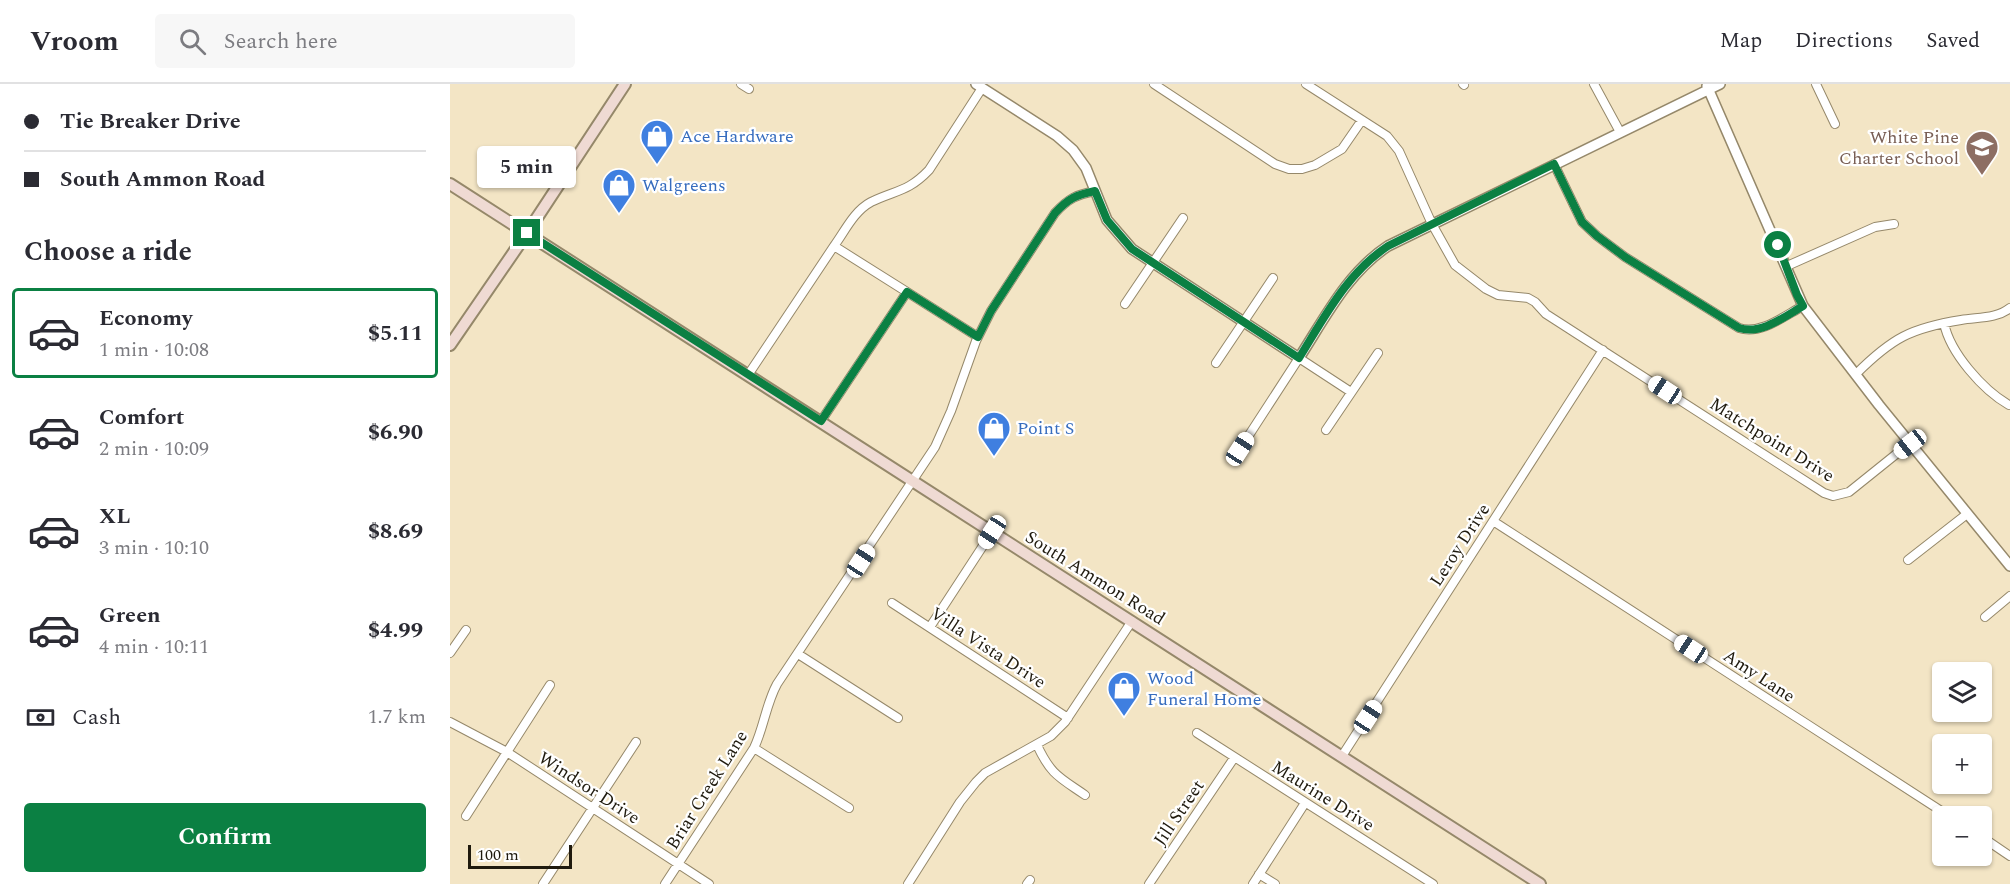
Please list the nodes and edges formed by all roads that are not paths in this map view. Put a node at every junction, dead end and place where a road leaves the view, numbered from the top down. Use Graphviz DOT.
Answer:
graph roads {
  1 [pos="625,84"];
  2 [pos="741,84"];
  3 [pos="1154,84"];
  4 [pos="1305,84"];
  5 [pos="1594,84"];
  6 [pos="1720,84"];
  7 [pos="1816,84"];
  8 [pos="981,85"];
  9 [pos="1707,87"];
  10 [pos="749,89"];
  11 [pos="1362,120"];
  12 [pos="1835,124"];
  13 [pos="1620,132"];
  14 [pos="1554,164"];
  15 [pos="450,184"];
  16 [pos="1095,191"];
  17 [pos="1183,218"];
  18 [pos="1432,224"];
  19 [pos="1894,224"];
  20 [pos="527,233"];
  21 [pos="834,246"];
  22 [pos="1152,262"];
  23 [pos="1787,266"];
  24 [pos="1273,278"];
  25 [pos="907,292"];
  26 [pos="1125,304"];
  27 [pos="1803,306"];
  28 [pos="2010,308"];
  29 [pos="1244,322"];
  30 [pos="1944,323"];
  31 [pos="978,337"];
  32 [pos="450,345"];
  33 [pos="1603,350"];
  34 [pos="1378,353"];
  35 [pos="1299,358"];
  36 [pos="1216,363"];
  37 [pos="1856,374"];
  38 [pos="748,375"];
  39 [pos="1351,392"];
  40 [pos="2009,405"];
  41 [pos="821,421"];
  42 [pos="1326,430"];
  43 [pos="1910,444"];
  44 [pos="1240,449"];
  45 [pos="914,481"];
  46 [pos="1967,514"];
  47 [pos="1493,521"];
  48 [pos="992,532"];
  49 [pos="1908,560"];
  50 [pos="2010,566"];
  51 [pos="2010,596"];
  52 [pos="892,603"];
  53 [pos="1985,617"];
  54 [pos="1132,621"];
  55 [pos="930,627"];
  56 [pos="466,630"];
  57 [pos="450,653"];
  58 [pos="798,654"];
  59 [pos="550,685"];
  60 [pos="898,718"];
  61 [pos="1068,718"];
  62 [pos="450,722"];
  63 [pos="1197,733"];
  64 [pos="636,742"];
  65 [pos="1037,745"];
  66 [pos="754,748"];
  67 [pos="507,752"];
  68 [pos="1342,756"];
  69 [pos="1234,758"];
  70 [pos="1085,795"];
  71 [pos="1305,803"];
  72 [pos="1934,806"];
  73 [pos="849,808"];
  74 [pos="592,809"];
  75 [pos="466,816"];
  76 [pos="1992,844"];
  77 [pos="2010,856"];
  78 [pos="678,864"];
  79 [pos="1259,874"];
  80 [pos="543,884"];
  81 [pos="666,884"];
  82 [pos="709,884"];
  83 [pos="908,884"];
  84 [pos="1149,884"];
  85 [pos="1253,884"];
  86 [pos="1275,884"];
  87 [pos="1433,884"];
  88 [pos="1540,884"];
  1 -- 20 [label="main road"];
  2 -- 10 [label="street"];
  3 -- 11 [label="street"];
  4 -- 11 [label="street, Matchpoint Drive"];
  5 -- 13 [label="street"];
  6 -- 9 [label="street"];
  7 -- 12 [label="street"];
  8 -- 16 [label="street"];
  8 -- 21 [label="street"];
  9 -- 13 [label="street"];
  9 -- 23 [label="street"];
  11 -- 18 [label="street, Matchpoint Drive"];
  13 -- 14 [label="street"];
  14 -- 18 [label="street"];
  14 -- 27 [label="street"];
  15 -- 20 [label="main road, South Ammon Road"];
  16 -- 22 [label="street"];
  16 -- 31 [label="street, Briar Creek Lane"];
  17 -- 22 [label="street"];
  18 -- 33 [label="street, Matchpoint Drive"];
  18 -- 35 [label="street"];
  19 -- 23 [label="street"];
  20 -- 32 [label="main road"];
  20 -- 38 [label="main road, South Ammon Road"];
  21 -- 25 [label="street"];
  21 -- 38 [label="street"];
  22 -- 26 [label="street"];
  22 -- 29 [label="street"];
  23 -- 27 [label="street"];
  24 -- 29 [label="street"];
  25 -- 31 [label="street"];
  25 -- 41 [label="street"];
  27 -- 37 [label="street"];
  28 -- 30 [label="street"];
  29 -- 35 [label="street"];
  29 -- 36 [label="street"];
  30 -- 37 [label="street"];
  30 -- 40 [label="street"];
  31 -- 45 [label="street, Briar Creek Lane"];
  33 -- 43 [label="street, Matchpoint Drive"];
  33 -- 47 [label="street, Leroy Drive"];
  34 -- 39 [label="street"];
  35 -- 39 [label="street"];
  35 -- 44 [label="street"];
  37 -- 43 [label="street"];
  38 -- 41 [label="main road, South Ammon Road"];
  39 -- 42 [label="street"];
  41 -- 45 [label="main road, South Ammon Road"];
  43 -- 46 [label="street"];
  45 -- 48 [label="main road, South Ammon Road"];
  45 -- 58 [label="street, Briar Creek Lane"];
  46 -- 49 [label="street"];
  46 -- 50 [label="street"];
  47 -- 68 [label="street, Leroy Drive"];
  47 -- 72 [label="street, Amy Lane"];
  48 -- 54 [label="main road, South Ammon Road"];
  48 -- 55 [label="street"];
  51 -- 53 [label="street"];
  52 -- 55 [label="street, Villa Vista Drive"];
  54 -- 61 [label="street"];
  54 -- 68 [label="main road, South Ammon Road"];
  55 -- 61 [label="street, Villa Vista Drive"];
  56 -- 57 [label="street"];
  58 -- 60 [label="street"];
  58 -- 66 [label="street, Briar Creek Lane"];
  59 -- 67 [label="street"];
  61 -- 65 [label="street"];
  62 -- 67 [label="street, Windsor Drive"];
  63 -- 69 [label="street, Maurine Drive"];
  64 -- 74 [label="street"];
  65 -- 70 [label="street"];
  65 -- 83 [label="street"];
  66 -- 73 [label="street"];
  66 -- 78 [label="street, Briar Creek Lane"];
  67 -- 74 [label="street, Windsor Drive"];
  67 -- 75 [label="street"];
  68 -- 88 [label="main road, South Ammon Road"];
  69 -- 71 [label="street, Maurine Drive"];
  69 -- 84 [label="street, Jill Street"];
  71 -- 79 [label="street"];
  71 -- 87 [label="street, Maurine Drive"];
  74 -- 78 [label="street, Windsor Drive"];
  74 -- 80 [label="street"];
  76 -- 77 [label="street"];
  78 -- 81 [label="street, Briar Creek Lane"];
  78 -- 82 [label="street, Windsor Drive"];
  79 -- 85 [label="street"];
  79 -- 86 [label="street"];
}
